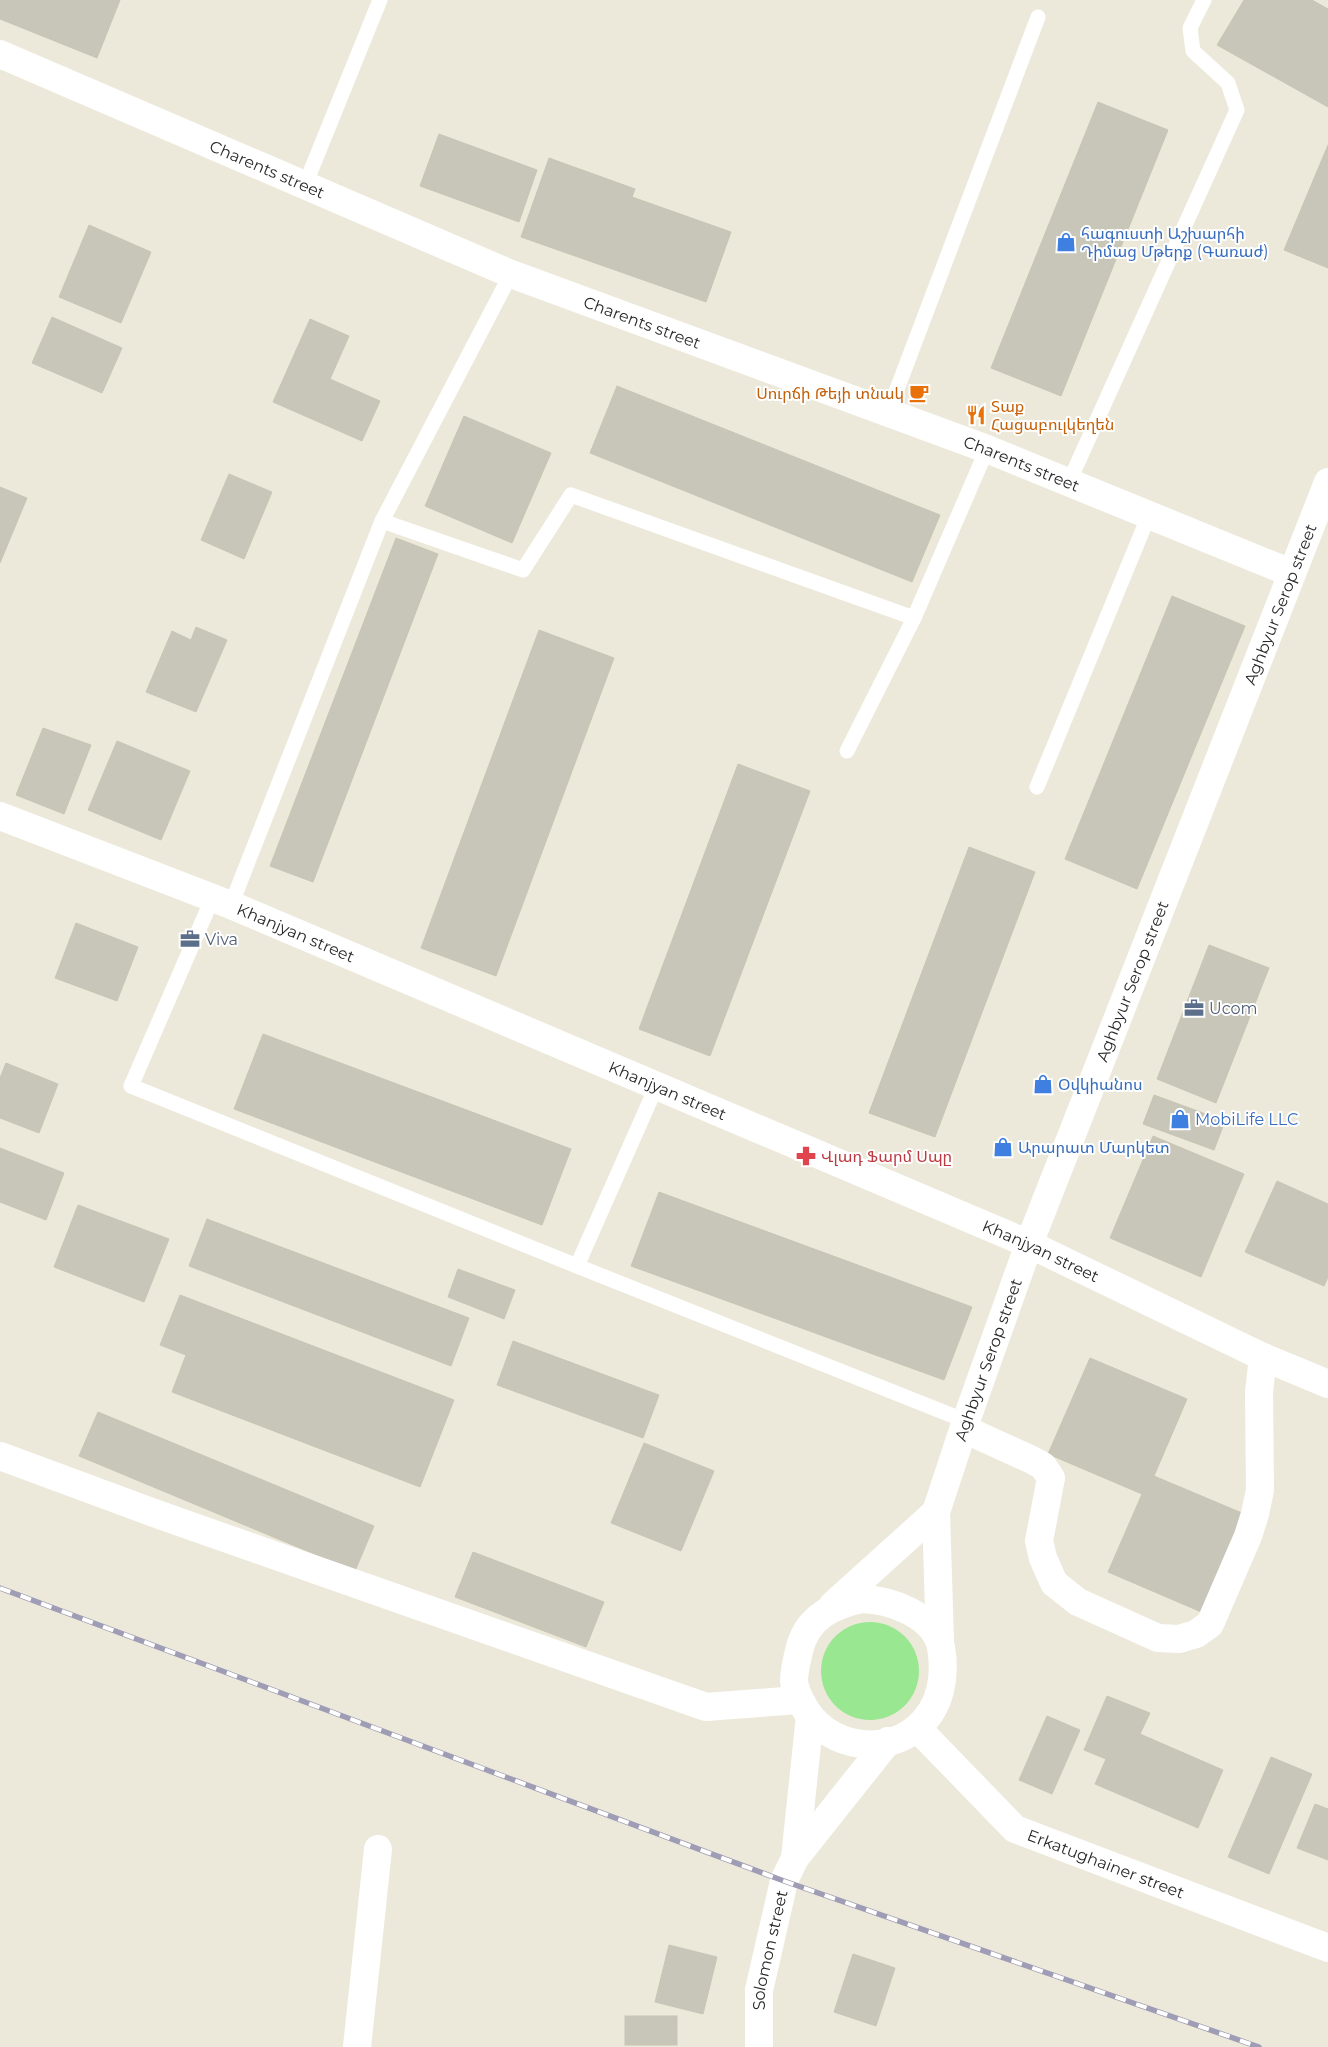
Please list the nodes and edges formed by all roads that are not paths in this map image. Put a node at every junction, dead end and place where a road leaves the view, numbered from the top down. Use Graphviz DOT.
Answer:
graph roads {
  1 [pos="380,0"];
  2 [pos="1204,0"];
  3 [pos="1038,17"];
  4 [pos="0,54"];
  5 [pos="306,185"];
  6 [pos="511,274"];
  7 [pos="888,413"];
  8 [pos="987,449"];
  9 [pos="1069,482"];
  10 [pos="1328,482"];
  11 [pos="1149,515"];
  12 [pos="382,521"];
  13 [pos="1291,573"];
  14 [pos="914,618"];
  15 [pos="846,751"];
  16 [pos="1037,788"];
  17 [pos="0,816"];
  18 [pos="222,901"];
  19 [pos="657,1085"];
  20 [pos="1029,1244"];
  21 [pos="577,1266"];
  22 [pos="1263,1357"];
  23 [pos="1328,1384"];
  24 [pos="965,1425"];
  25 [pos="0,1456"];
  26 [pos="936,1512"];
  27 [pos="829,1609"];
  28 [pos="940,1642"];
  29 [pos="804,1708"];
  30 [pos="917,1728"];
  31 [pos="888,1742"];
  32 [pos="378,1848"];
  33 [pos="795,1858"];
  34 [pos="1328,1948"];
  35 [pos="357,2047"];
  36 [pos="759,2047"];
  1 -- 5 [label="lane"];
  2 -- 9 [label="lane"];
  3 -- 7 [label="lane"];
  4 -- 5 [label="street, Charents street"];
  5 -- 6 [label="street, Charents street"];
  6 -- 7 [label="street, Charents street"];
  6 -- 12 [label="lane"];
  7 -- 8 [label="street, Charents street"];
  8 -- 9 [label="street, Charents street"];
  8 -- 14 [label="lane"];
  9 -- 11 [label="street, Charents street"];
  10 -- 13 [label="street, Aghbyur Serop street"];
  11 -- 13 [label="street, Charents street"];
  11 -- 16 [label="lane"];
  12 -- 14 [label="lane"];
  12 -- 18 [label="lane"];
  13 -- 20 [label="street, Aghbyur Serop street"];
  14 -- 15 [label="lane"];
  17 -- 18 [label="street, Khanjyan street"];
  18 -- 19 [label="street, Khanjyan street"];
  18 -- 21 [label="lane"];
  19 -- 20 [label="street, Khanjyan street"];
  19 -- 21 [label="lane"];
  20 -- 22 [label="street, Khanjyan street"];
  20 -- 24 [label="street, Aghbyur Serop street"];
  21 -- 24 [label="lane"];
  22 -- 23 [label="street, Khanjyan street"];
  22 -- 24 [label="street"];
  24 -- 26 [label="street, Aghbyur Serop street"];
  25 -- 29 [label="street"];
  26 -- 27 [label="street, Aghbyur Serop street"];
  26 -- 28 [label="street, Aghbyur Serop street"];
  27 -- 28 [label="street"];
  27 -- 29 [label="street"];
  28 -- 30 [label="street"];
  29 -- 31 [label="street"];
  29 -- 33 [label="street, Solomon street"];
  30 -- 31 [label="street"];
  30 -- 34 [label="street, Erkatughainer street"];
  31 -- 33 [label="street, Solomon street"];
  32 -- 35 [label="street"];
  33 -- 36 [label="street, Solomon street"];
}
